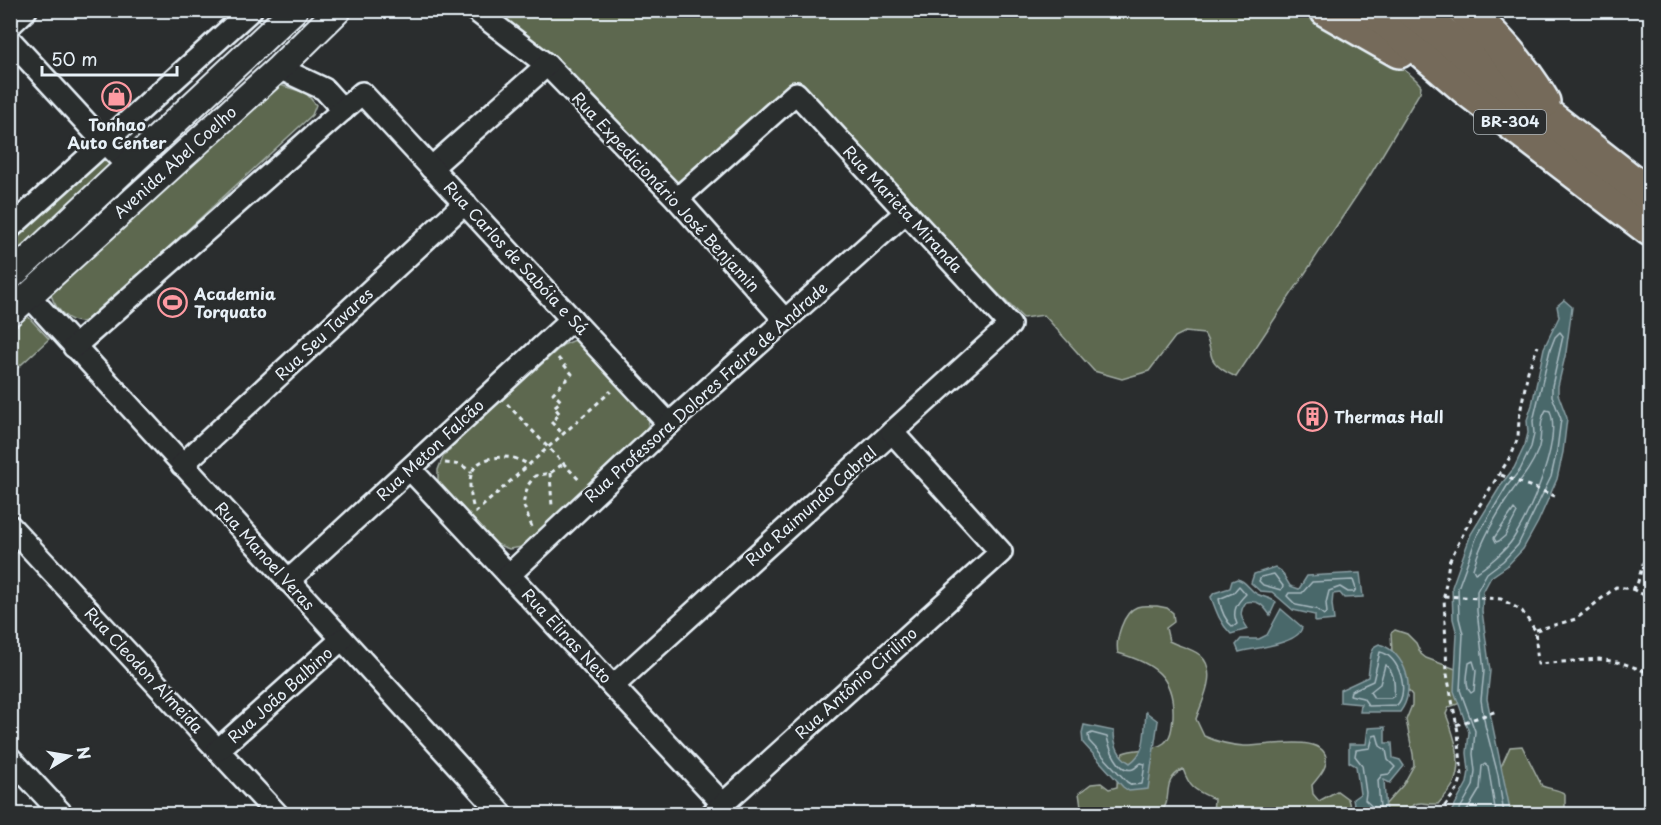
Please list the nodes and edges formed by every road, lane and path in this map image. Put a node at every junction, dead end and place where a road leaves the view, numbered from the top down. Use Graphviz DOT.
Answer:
graph roads {
  1 [pos="26,10"];
  2 [pos="251,10"];
  3 [pos="294,10"];
  4 [pos="338,10"];
  5 [pos="475,10"];
  6 [pos="1327,10"];
  7 [pos="1374,10"];
  8 [pos="1412,10"];
  9 [pos="1465,10"];
  10 [pos="10,25"];
  11 [pos="10,40"];
  12 [pos="547,65"];
  13 [pos="279,68"];
  14 [pos="1467,89"];
  15 [pos="343,110"];
  16 [pos="1554,121"];
  17 [pos="175,123"];
  18 [pos="104,142"];
  19 [pos="154,142"];
  20 [pos="190,148"];
  21 [pos="172,165"];
  22 [pos="129,167"];
  23 [pos="432,168"];
  24 [pos="1650,196"];
  25 [pos="677,199"];
  26 [pos="465,203"];
  27 [pos="906,212"];
  28 [pos="10,228"];
  29 [pos="1650,229"];
  30 [pos="10,277"];
  31 [pos="20,304"];
  32 [pos="572,319"];
  33 [pos="784,319"];
  34 [pos="1010,325"];
  35 [pos="1538,346"];
  36 [pos="74,347"];
  37 [pos="557,357"];
  38 [pos="611,390"];
  39 [pos="506,403"];
  40 [pos="669,424"];
  41 [pos="892,432"];
  42 [pos="563,434"];
  43 [pos="548,448"];
  44 [pos="563,464"];
  45 [pos="182,465"];
  46 [pos="529,465"];
  47 [pos="410,469"];
  48 [pos="442,471"];
  49 [pos="472,472"];
  50 [pos="550,472"];
  51 [pos="1500,474"];
  52 [pos="583,484"];
  53 [pos="1555,496"];
  54 [pos="560,505"];
  55 [pos="466,506"];
  56 [pos="474,514"];
  57 [pos="540,524"];
  58 [pos="10,526"];
  59 [pos="1650,539"];
  60 [pos="509,575"];
  61 [pos="288,581"];
  62 [pos="1632,589"];
  63 [pos="1444,596"];
  64 [pos="1650,598"];
  65 [pos="1535,630"];
  66 [pos="342,639"];
  67 [pos="1650,673"];
  68 [pos="613,686"];
  69 [pos="1497,711"];
  70 [pos="1456,725"];
  71 [pos="218,750"];
  72 [pos="10,758"];
  73 [pos="718,809"];
  74 [pos="62,814"];
  75 [pos="275,814"];
  76 [pos="502,814"];
  77 [pos="1439,814"];
  1 -- 10 [label="street"];
  2 -- 18 [label="street"];
  3 -- 17 [label="street, Avenida Abel Coelho"];
  4 -- 13 [label="street, Avenida Abel Coelho"];
  5 -- 12 [label="street, Rua Expedicionário José Benjamin"];
  6 -- 14 [label="highway"];
  7 -- 14 [label="highway, BR-304"];
  8 -- 16 [label="highway, BR-304"];
  9 -- 16 [label="highway"];
  11 -- 18 [label="street"];
  12 -- 23 [label="street"];
  12 -- 25 [label="street, Rua Expedicionário José Benjamin"];
  13 -- 15 [label="street"];
  13 -- 20 [label="street, Avenida Abel Coelho"];
  14 -- 29 [label="highway, BR-304"];
  15 -- 23 [label="street, Rua Carlos de Sabóia e Sá"];
  15 -- 36 [label="street"];
  16 -- 24 [label="highway, BR-304"];
  17 -- 19 [label="street, Avenida Abel Coelho"];
  17 -- 20 [label="street"];
  18 -- 22 [label="street"];
  18 -- 28 [label="street"];
  19 -- 21 [label="street"];
  19 -- 22 [label="street, Avenida Abel Coelho"];
  20 -- 21 [label="street, Avenida Abel Coelho"];
  21 -- 31 [label="street, Avenida Abel Coelho"];
  22 -- 30 [label="street, Avenida Abel Coelho"];
  23 -- 26 [label="street, Rua Carlos de Sabóia e Sá"];
  25 -- 27 [label="street, Rua Marieta Miranda"];
  25 -- 33 [label="street, Rua Expedicionário José Benjamin"];
  26 -- 32 [label="street, Rua Carlos de Sabóia e Sá"];
  26 -- 45 [label="street, Rua Seu Tavares"];
  27 -- 33 [label="street, Rua Professora Dolores Freire de Andrade"];
  27 -- 34 [label="street, Rua Marieta Miranda"];
  31 -- 36 [label="street, Rua Manoel Veras"];
  32 -- 40 [label="street, Rua Carlos de Sabóia e Sá"];
  32 -- 47 [label="street, Rua Meton Falcão"];
  33 -- 40 [label="street, Rua Professora Dolores Freire de Andrade"];
  34 -- 41 [label="street, Rua Raimundo Cabral"];
  35 -- 51 [label="path"];
  36 -- 45 [label="street, Rua Manoel Veras"];
  37 -- 42 [label="path"];
  38 -- 42 [label="path"];
  39 -- 43 [label="path"];
  40 -- 60 [label="street, Rua Professora Dolores Freire de Andrade"];
  41 -- 68 [label="street, Rua Raimundo Cabral"];
  41 -- 73 [label="street, Rua Antônio Cirilino"];
  42 -- 43 [label="path"];
  43 -- 44 [label="path"];
  43 -- 46 [label="path"];
  44 -- 50 [label="path"];
  44 -- 52 [label="path"];
  45 -- 61 [label="street, Rua Manoel Veras"];
  46 -- 49 [label="path"];
  46 -- 56 [label="path"];
  47 -- 60 [label="street, Rua Elinas Neto"];
  47 -- 61 [label="street, Rua Meton Falcão"];
  48 -- 49 [label="path"];
  49 -- 56 [label="path"];
  50 -- 54 [label="path"];
  50 -- 57 [label="path"];
  51 -- 53 [label="path"];
  51 -- 63 [label="path"];
  55 -- 56 [label="path"];
  58 -- 71 [label="street, Rua Cleodon Almeida"];
  59 -- 62 [label="path"];
  60 -- 68 [label="street, Rua Elinas Neto"];
  61 -- 66 [label="street, Rua Manoel Veras"];
  62 -- 64 [label="path"];
  62 -- 65 [label="path"];
  63 -- 65 [label="path"];
  63 -- 70 [label="path"];
  65 -- 67 [label="path"];
  66 -- 71 [label="street, Rua João Balbino"];
  66 -- 76 [label="street, Rua Manoel Veras"];
  68 -- 73 [label="street, Rua Elinas Neto"];
  69 -- 70 [label="path"];
  70 -- 77 [label="path"];
  71 -- 75 [label="street, Rua Cleodon Almeida"];
  72 -- 74 [label="street"];
}
